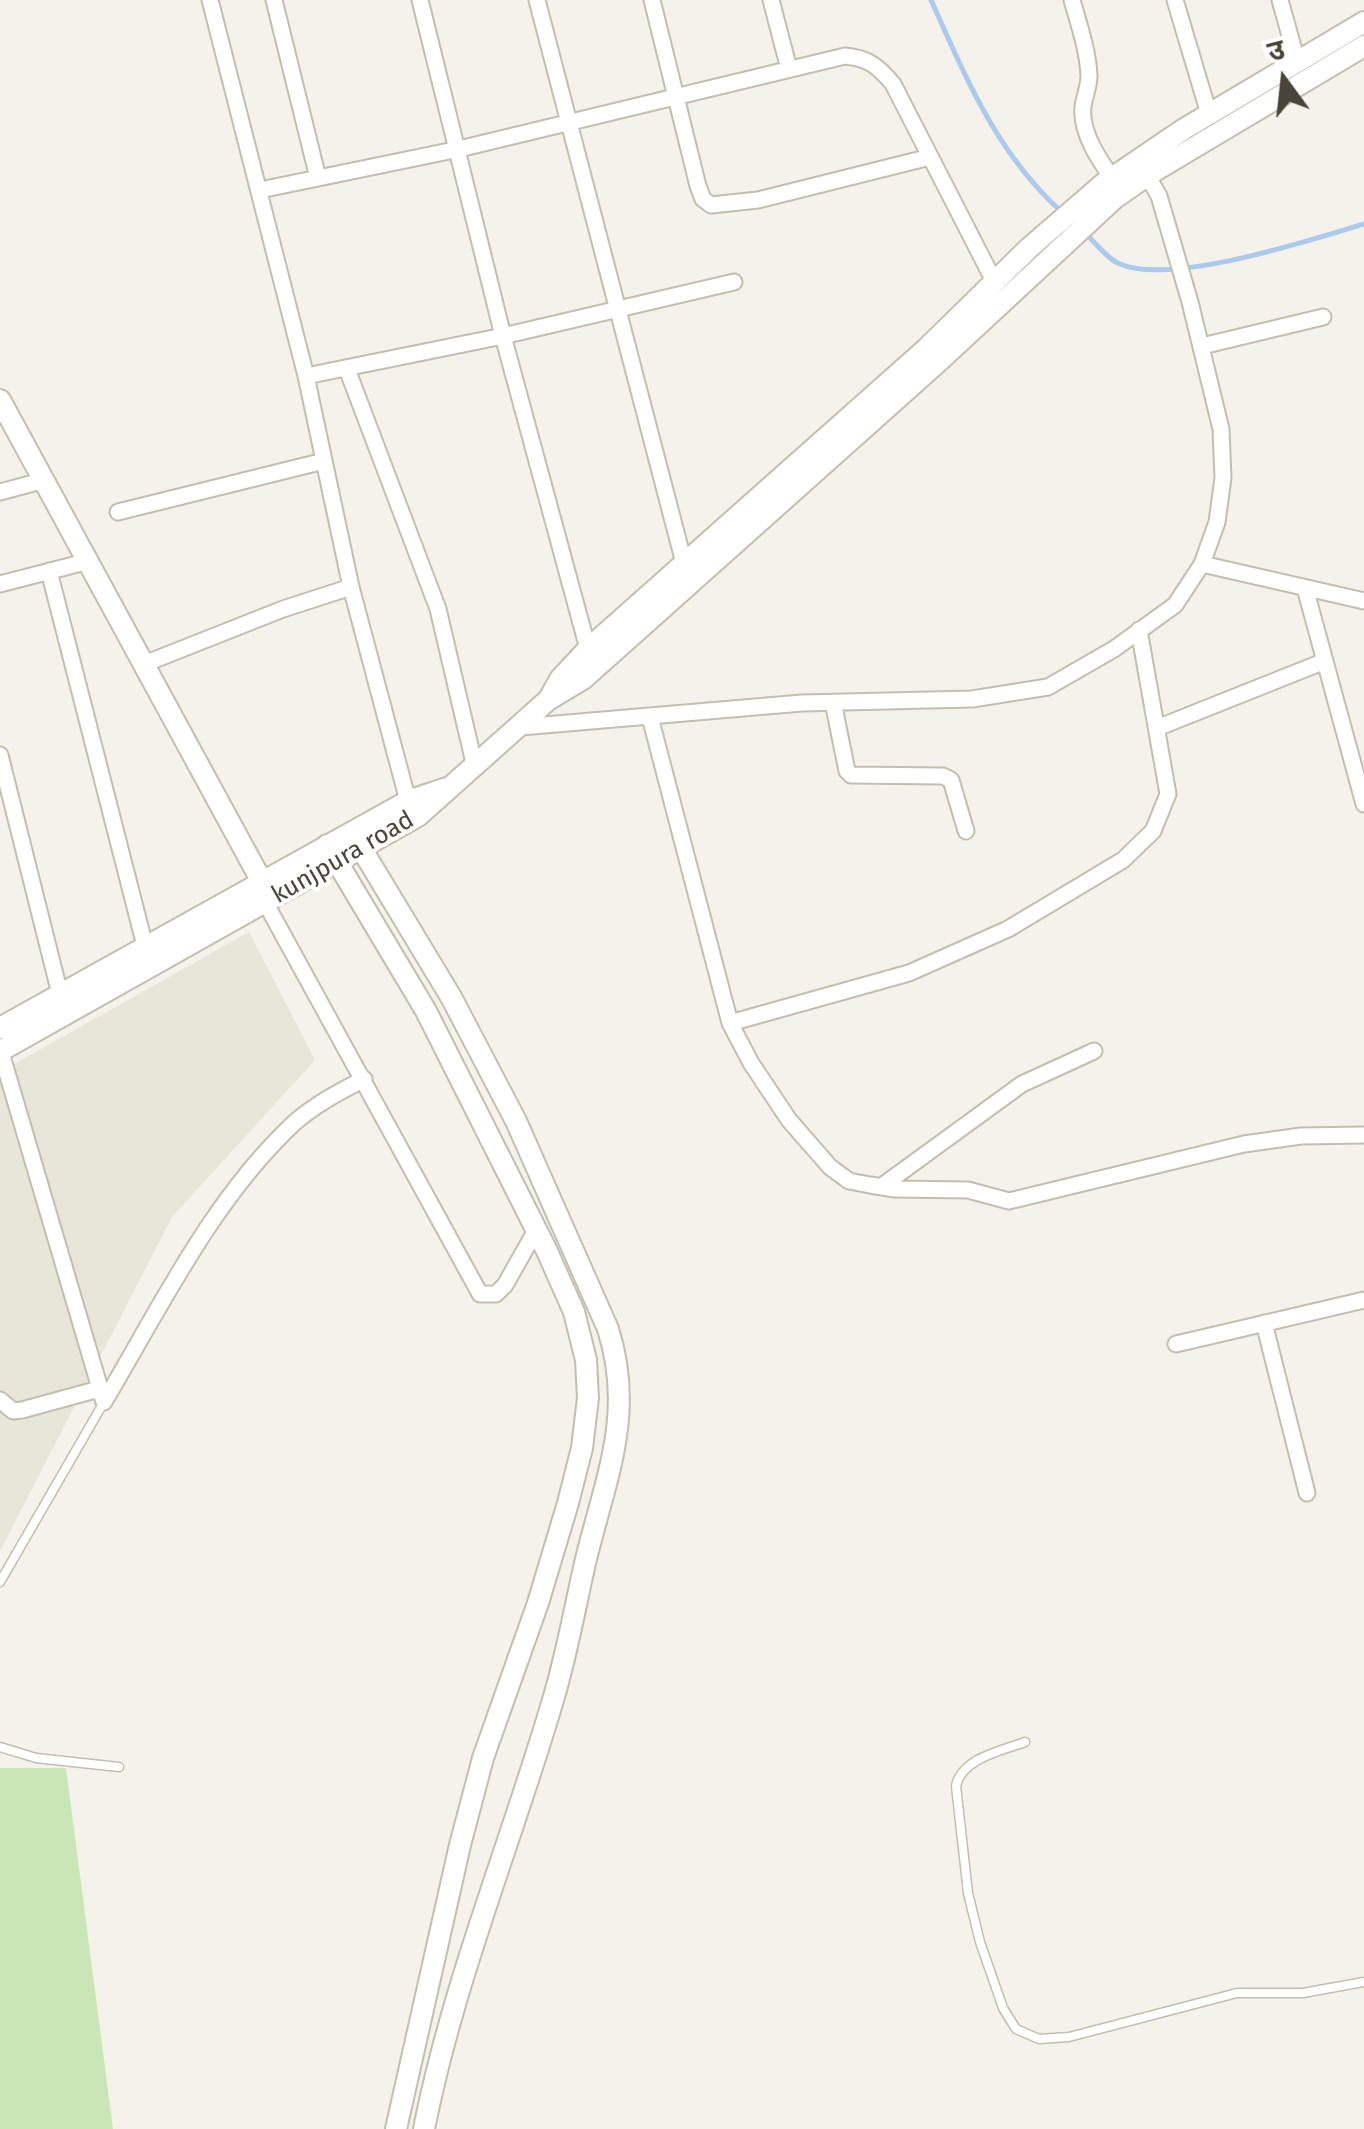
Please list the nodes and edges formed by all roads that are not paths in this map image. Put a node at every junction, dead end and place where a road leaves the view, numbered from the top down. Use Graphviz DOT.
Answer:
graph roads {
  1 [pos="210,0"];
  2 [pos="274,0"];
  3 [pos="420,0"];
  4 [pos="537,0"];
  5 [pos="652,0"];
  6 [pos="770,0"];
  7 [pos="1072,0"];
  8 [pos="1175,0"];
  9 [pos="1280,0"];
  10 [pos="1364,22"];
  11 [pos="1364,46"];
  12 [pos="1297,62"];
  13 [pos="790,70"];
  14 [pos="678,97"];
  15 [pos="1209,114"];
  16 [pos="568,124"];
  17 [pos="459,149"];
  18 [pos="930,157"];
  19 [pos="1143,168"];
  20 [pos="318,178"];
  21 [pos="1113,188"];
  22 [pos="260,190"];
  23 [pos="1036,255"];
  24 [pos="734,282"];
  25 [pos="994,283"];
  26 [pos="618,309"];
  27 [pos="1323,317"];
  28 [pos="504,336"];
  29 [pos="1202,346"];
  30 [pos="347,369"];
  31 [pos="306,376"];
  32 [pos="0,400"];
  33 [pos="324,461"];
  34 [pos="45,480"];
  35 [pos="0,492"];
  36 [pos="118,512"];
  37 [pos="89,561"];
  38 [pos="684,563"];
  39 [pos="1202,564"];
  40 [pos="49,571"];
  41 [pos="0,584"];
  42 [pos="351,587"];
  43 [pos="1305,588"];
  44 [pos="1364,602"];
  45 [pos="1139,630"];
  46 [pos="588,649"];
  47 [pos="1325,661"];
  48 [pos="144,664"];
  49 [pos="548,700"];
  50 [pos="833,702"];
  51 [pos="650,717"];
  52 [pos="521,727"];
  53 [pos="1157,728"];
  54 [pos="0,756"];
  55 [pos="475,767"];
  56 [pos="447,788"];
  57 [pos="408,801"];
  58 [pos="1364,804"];
  59 [pos="966,831"];
  60 [pos="358,841"];
  61 [pos="332,854"];
  62 [pos="261,880"];
  63 [pos="265,902"];
  64 [pos="146,946"];
  65 [pos="60,994"];
  66 [pos="730,1023"];
  67 [pos="0,1028"];
  68 [pos="0,1050"];
  69 [pos="1094,1051"];
  70 [pos="364,1079"];
  71 [pos="1364,1135"];
  72 [pos="882,1186"];
  73 [pos="535,1232"];
  74 [pos="1364,1300"];
  75 [pos="1264,1323"];
  76 [pos="1176,1344"];
  77 [pos="101,1396"];
  78 [pos="0,1400"];
  79 [pos="1307,1493"];
  80 [pos="0,1582"];
  81 [pos="1025,1742"];
  82 [pos="0,1747"];
  83 [pos="119,1767"];
  84 [pos="1364,1982"];
  85 [pos="396,2129"];
  86 [pos="424,2129"];
  1 -- 22 [label="street"];
  2 -- 20 [label="street"];
  3 -- 17 [label="street"];
  4 -- 16 [label="street"];
  5 -- 14 [label="street"];
  6 -- 13 [label="street"];
  7 -- 21 [label="street"];
  8 -- 15 [label="street"];
  9 -- 12 [label="street"];
  10 -- 12 [label="street"];
  11 -- 19 [label="street"];
  12 -- 15 [label="street"];
  13 -- 14 [label="street"];
  13 -- 18 [label="street"];
  14 -- 16 [label="street"];
  14 -- 18 [label="street"];
  15 -- 19 [label="street"];
  16 -- 17 [label="street"];
  16 -- 26 [label="street"];
  17 -- 20 [label="street"];
  17 -- 28 [label="street"];
  18 -- 25 [label="street"];
  19 -- 21 [label="street"];
  19 -- 29 [label="street"];
  20 -- 22 [label="street"];
  21 -- 23 [label="street"];
  22 -- 31 [label="street"];
  23 -- 25 [label="street"];
  23 -- 49 [label="street"];
  24 -- 26 [label="street"];
  25 -- 38 [label="street"];
  26 -- 28 [label="street"];
  26 -- 38 [label="street"];
  27 -- 29 [label="street"];
  28 -- 30 [label="street"];
  28 -- 46 [label="street"];
  29 -- 39 [label="street"];
  30 -- 31 [label="street"];
  30 -- 55 [label="street"];
  31 -- 33 [label="street"];
  32 -- 34 [label="street"];
  33 -- 36 [label="street"];
  33 -- 42 [label="street"];
  34 -- 35 [label="street"];
  34 -- 37 [label="street"];
  37 -- 40 [label="street"];
  37 -- 48 [label="street"];
  38 -- 46 [label="street"];
  39 -- 43 [label="street"];
  39 -- 45 [label="street"];
  40 -- 41 [label="street"];
  40 -- 64 [label="street"];
  42 -- 48 [label="street"];
  42 -- 57 [label="street"];
  43 -- 44 [label="street"];
  43 -- 47 [label="street"];
  45 -- 50 [label="street"];
  45 -- 53 [label="street"];
  46 -- 49 [label="street"];
  47 -- 53 [label="street"];
  47 -- 58 [label="street"];
  48 -- 62 [label="street"];
  49 -- 52 [label="street"];
  50 -- 51 [label="street"];
  50 -- 59 [label="street"];
  51 -- 52 [label="street"];
  51 -- 66 [label="street"];
  52 -- 55 [label="street"];
  53 -- 66 [label="street"];
  54 -- 65 [label="street"];
  55 -- 56 [label="street"];
  56 -- 57 [label="street, kunjpura road"];
  56 -- 60 [label="street, kunjpura road"];
  57 -- 60 [label="street, kunjpura road"];
  60 -- 61 [label="street, kunjpura road"];
  60 -- 86 [label="street"];
  61 -- 62 [label="street, kunjpura road"];
  61 -- 63 [label="street, kunjpura road"];
  61 -- 73 [label="street"];
  62 -- 64 [label="street, kunjpura road"];
  63 -- 68 [label="street, kunjpura road"];
  63 -- 70 [label="street"];
  64 -- 65 [label="street, kunjpura road"];
  65 -- 67 [label="street, kunjpura road"];
  66 -- 72 [label="street"];
  68 -- 77 [label="street"];
  69 -- 72 [label="street"];
  70 -- 73 [label="street"];
  70 -- 77 [label="street"];
  71 -- 72 [label="street"];
  73 -- 85 [label="street"];
  74 -- 75 [label="street"];
  75 -- 76 [label="street"];
  75 -- 79 [label="street"];
  77 -- 78 [label="street"];
  77 -- 80 [label="lane"];
  81 -- 84 [label="lane"];
  82 -- 83 [label="lane"];
}
